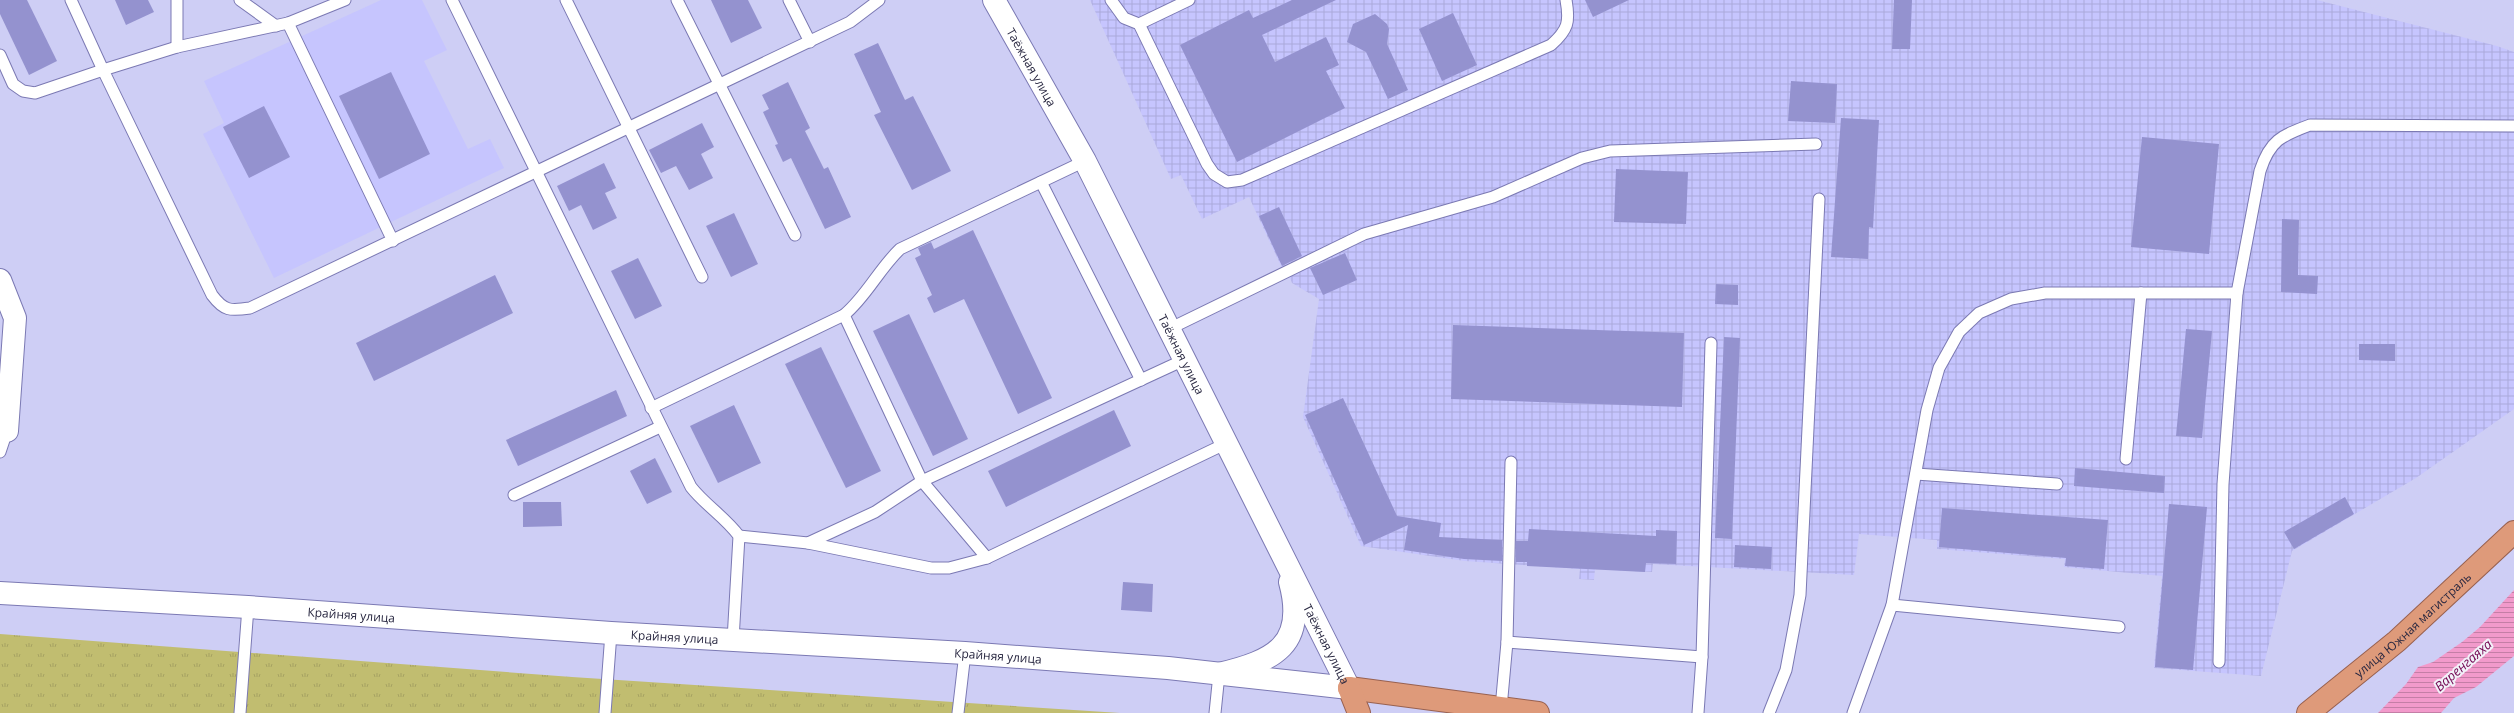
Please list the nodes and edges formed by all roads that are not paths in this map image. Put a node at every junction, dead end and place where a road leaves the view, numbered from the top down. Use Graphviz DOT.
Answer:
graph roads {
  1 [pos="71,0"];
  2 [pos="177,0"];
  3 [pos="240,0"];
  4 [pos="345,0"];
  5 [pos="452,0"];
  6 [pos="566,0"];
  7 [pos="677,0"];
  8 [pos="789,0"];
  9 [pos="879,0"];
  10 [pos="994,0"];
  11 [pos="1111,0"];
  12 [pos="1189,0"];
  13 [pos="1566,0"];
  14 [pos="288,24"];
  15 [pos="1140,24"];
  16 [pos="276,26"];
  17 [pos="810,42"];
  18 [pos="177,47"];
  19 [pos="0,55"];
  20 [pos="103,70"];
  21 [pos="721,84"];
  22 [pos="2514,126"];
  23 [pos="630,128"];
  24 [pos="1816,144"];
  25 [pos="1085,161"];
  26 [pos="537,172"];
  27 [pos="1041,182"];
  28 [pos="1819,199"];
  29 [pos="795,235"];
  30 [pos="393,241"];
  31 [pos="702,277"];
  32 [pos="0,280"];
  33 [pos="2141,293"];
  34 [pos="2237,293"];
  35 [pos="844,316"];
  36 [pos="1171,328"];
  37 [pos="1712,343"];
  38 [pos="1186,359"];
  39 [pos="1141,380"];
  40 [pos="651,408"];
  41 [pos="660,427"];
  42 [pos="7,431"];
  43 [pos="1227,443"];
  44 [pos="0,452"];
  45 [pos="2126,458"];
  46 [pos="1510,462"];
  47 [pos="1916,474"];
  48 [pos="922,481"];
  49 [pos="2057,484"];
  50 [pos="514,495"];
  51 [pos="2514,532"];
  52 [pos="739,536"];
  53 [pos="808,543"];
  54 [pos="1281,550"];
  55 [pos="987,558"];
  56 [pos="0,593"];
  57 [pos="1892,605"];
  58 [pos="248,607"];
  59 [pos="2119,627"];
  60 [pos="610,633"];
  61 [pos="733,640"];
  62 [pos="1507,642"];
  63 [pos="965,653"];
  64 [pos="1702,657"];
  65 [pos="2219,662"];
  66 [pos="1219,674"];
  67 [pos="1349,688"];
  68 [pos="1493,706"];
  69 [pos="240,713"];
  70 [pos="605,713"];
  71 [pos="958,713"];
  72 [pos="1215,713"];
  73 [pos="1359,713"];
  74 [pos="1447,713"];
  75 [pos="1538,713"];
  76 [pos="1698,713"];
  77 [pos="1769,713"];
  78 [pos="1853,713"];
  79 [pos="2308,713"];
  1 -- 20 [label="lane"];
  2 -- 18 [label="lane"];
  3 -- 16 [label="lane"];
  4 -- 14 [label="lane"];
  5 -- 26 [label="lane"];
  6 -- 23 [label="lane"];
  7 -- 21 [label="lane"];
  8 -- 17 [label="lane"];
  9 -- 17 [label="lane"];
  10 -- 25 [label="main road, Таёжная улица"];
  11 -- 15 [label="lane"];
  12 -- 15 [label="lane"];
  13 -- 15 [label="lane"];
  14 -- 16 [label="lane"];
  14 -- 30 [label="lane"];
  16 -- 18 [label="lane"];
  17 -- 21 [label="lane"];
  18 -- 20 [label="lane"];
  19 -- 20 [label="lane"];
  20 -- 30 [label="lane"];
  21 -- 23 [label="lane"];
  21 -- 29 [label="lane"];
  22 -- 34 [label="lane"];
  23 -- 26 [label="lane"];
  23 -- 31 [label="lane"];
  24 -- 36 [label="lane"];
  25 -- 27 [label="lane"];
  25 -- 36 [label="main road, Таёжная улица"];
  26 -- 30 [label="lane"];
  26 -- 40 [label="lane"];
  27 -- 35 [label="lane"];
  27 -- 39 [label="lane"];
  28 -- 77 [label="lane"];
  32 -- 42 [label="main road"];
  33 -- 34 [label="lane"];
  33 -- 45 [label="lane"];
  33 -- 47 [label="lane"];
  34 -- 65 [label="lane"];
  35 -- 40 [label="lane"];
  35 -- 48 [label="lane"];
  36 -- 38 [label="main road, Таёжная улица"];
  37 -- 64 [label="lane"];
  38 -- 39 [label="lane"];
  38 -- 43 [label="main road, Таёжная улица"];
  39 -- 48 [label="lane"];
  40 -- 41 [label="lane"];
  41 -- 50 [label="lane"];
  41 -- 52 [label="lane"];
  42 -- 44 [label="lane"];
  43 -- 54 [label="main road, Таёжная улица"];
  43 -- 55 [label="lane"];
  46 -- 62 [label="lane"];
  47 -- 49 [label="lane"];
  47 -- 57 [label="lane"];
  48 -- 53 [label="lane"];
  48 -- 55 [label="lane"];
  51 -- 79 [label="highway, улица Южная магистраль"];
  52 -- 53 [label="lane"];
  52 -- 61 [label="lane"];
  53 -- 55 [label="lane"];
  54 -- 66 [label="main road"];
  54 -- 67 [label="main road, Таёжная улица"];
  56 -- 58 [label="main road, Крайняя улица"];
  57 -- 59 [label="lane"];
  57 -- 78 [label="lane"];
  58 -- 60 [label="main road, Крайняя улица"];
  58 -- 69 [label="lane"];
  60 -- 61 [label="main road, Крайняя улица"];
  60 -- 70 [label="lane"];
  61 -- 63 [label="main road, Крайняя улица"];
  62 -- 64 [label="lane"];
  62 -- 68 [label="lane"];
  63 -- 66 [label="main road, Крайняя улица"];
  63 -- 71 [label="lane"];
  64 -- 76 [label="lane"];
  66 -- 67 [label="main road, Крайняя улица"];
  66 -- 72 [label="lane"];
  67 -- 68 [label="highway"];
  67 -- 73 [label="highway, Таёжная улица"];
  68 -- 74 [label="highway"];
  68 -- 75 [label="highway"];
}
